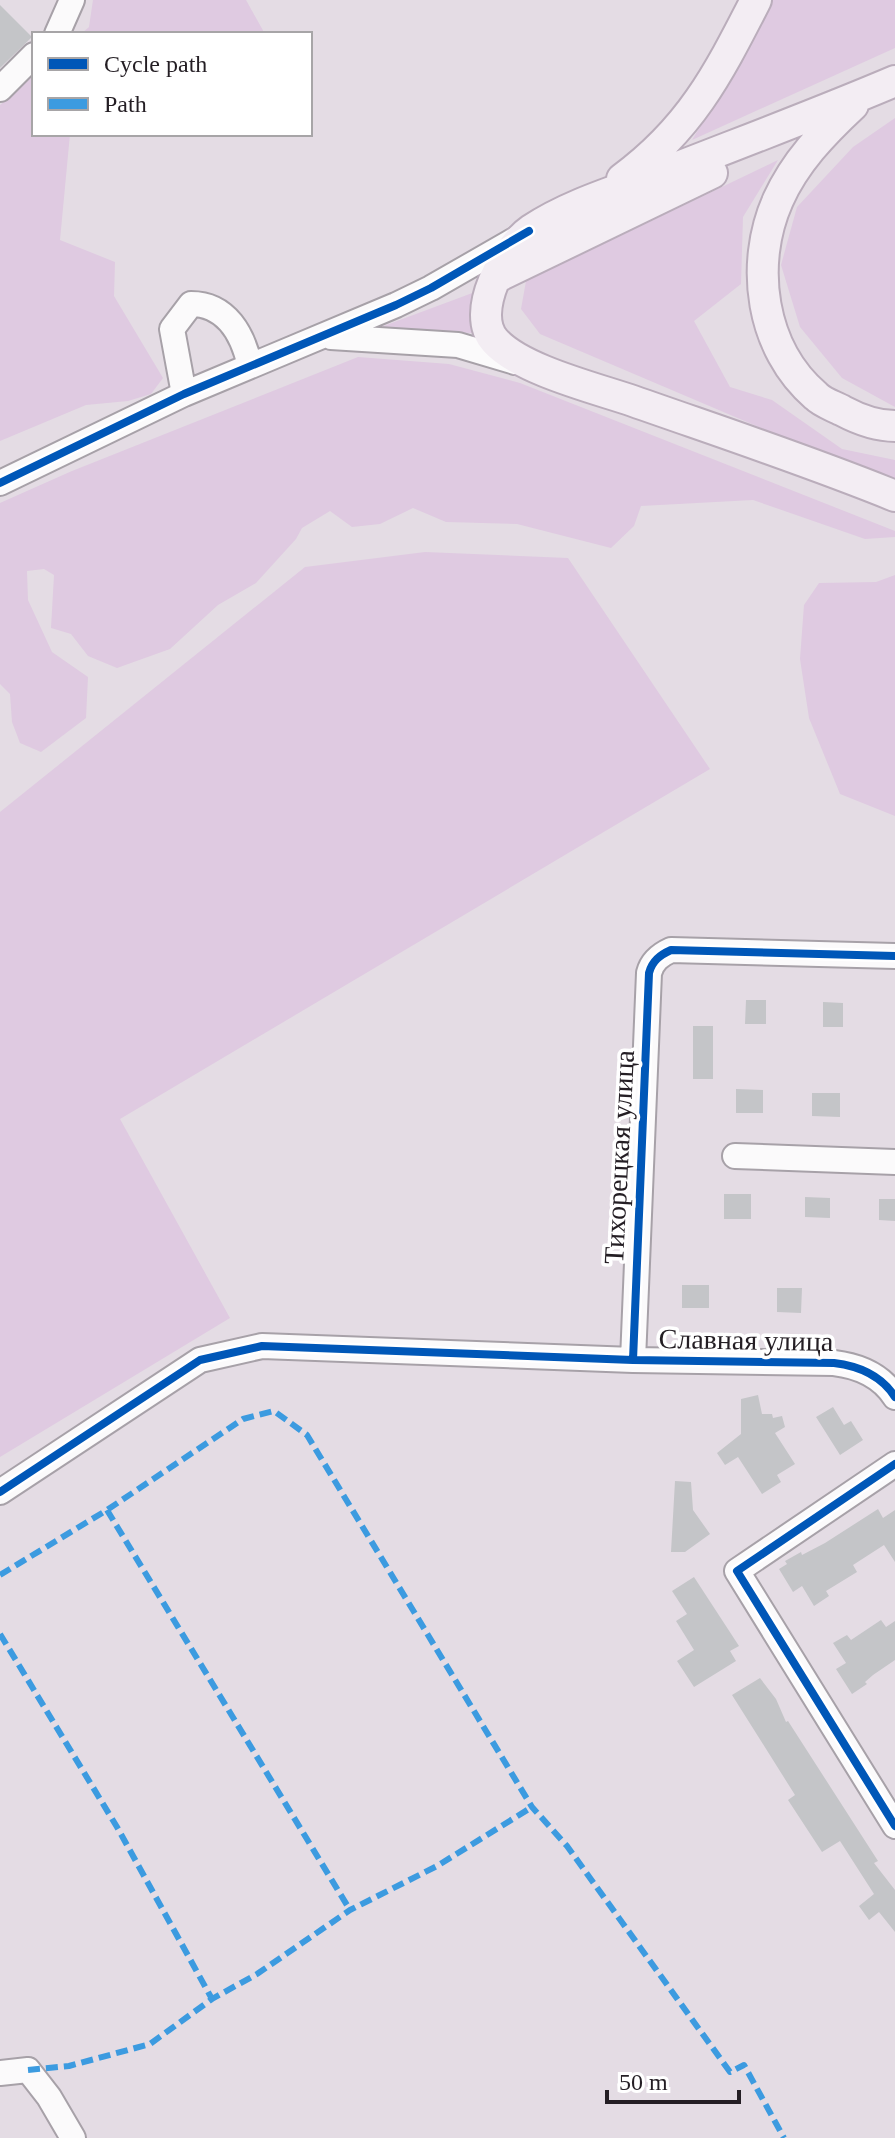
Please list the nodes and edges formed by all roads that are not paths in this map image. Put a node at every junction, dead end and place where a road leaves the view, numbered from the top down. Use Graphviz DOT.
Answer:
graph roads {
  1 [pos="72,0"];
  2 [pos="756,0"];
  3 [pos="60,32"];
  4 [pos="32,57"];
  5 [pos="895,81"];
  6 [pos="0,89"];
  7 [pos="867,93"];
  8 [pos="796,121"];
  9 [pos="596,199"];
  10 [pos="529,231"];
  11 [pos="495,278"];
  12 [pos="431,288"];
  13 [pos="325,336"];
  14 [pos="250,366"];
  15 [pos="540,369"];
  16 [pos="184,394"];
  17 [pos="895,426"];
  18 [pos="0,483"];
  19 [pos="895,496"];
  20 [pos="895,956"];
  21 [pos="735,1156"];
  22 [pos="895,1162"];
  23 [pos="633,1360"];
  24 [pos="893,1390"];
  25 [pos="895,1464"];
  26 [pos="0,1492"];
  27 [pos="895,1826"];
  28 [pos="0,2073"];
  29 [pos="73,2138"];
  1 -- 3 [label="street"];
  2 -- 9 [label="main road"];
  4 -- 6 [label="street"];
  5 -- 7 [label="main road"];
  7 -- 8 [label="main road"];
  7 -- 17 [label="main road"];
  8 -- 9 [label="main road"];
  8 -- 11 [label="main road"];
  9 -- 10 [label="main road"];
  10 -- 11 [label="main road"];
  10 -- 12 [label="street"];
  11 -- 12 [label="street"];
  11 -- 15 [label="main road"];
  12 -- 13 [label="street"];
  13 -- 14 [label="street"];
  13 -- 15 [label="street"];
  14 -- 16 [label="street"];
  14 -- 16 [label="street"];
  15 -- 19 [label="main road"];
  16 -- 18 [label="street"];
  20 -- 23 [label="street, Тихорецкая улица"];
  21 -- 22 [label="street"];
  23 -- 24 [label="street, Славная улица"];
  23 -- 26 [label="street, Славная улица"];
  25 -- 27 [label="street"];
  28 -- 29 [label="street"];
}
